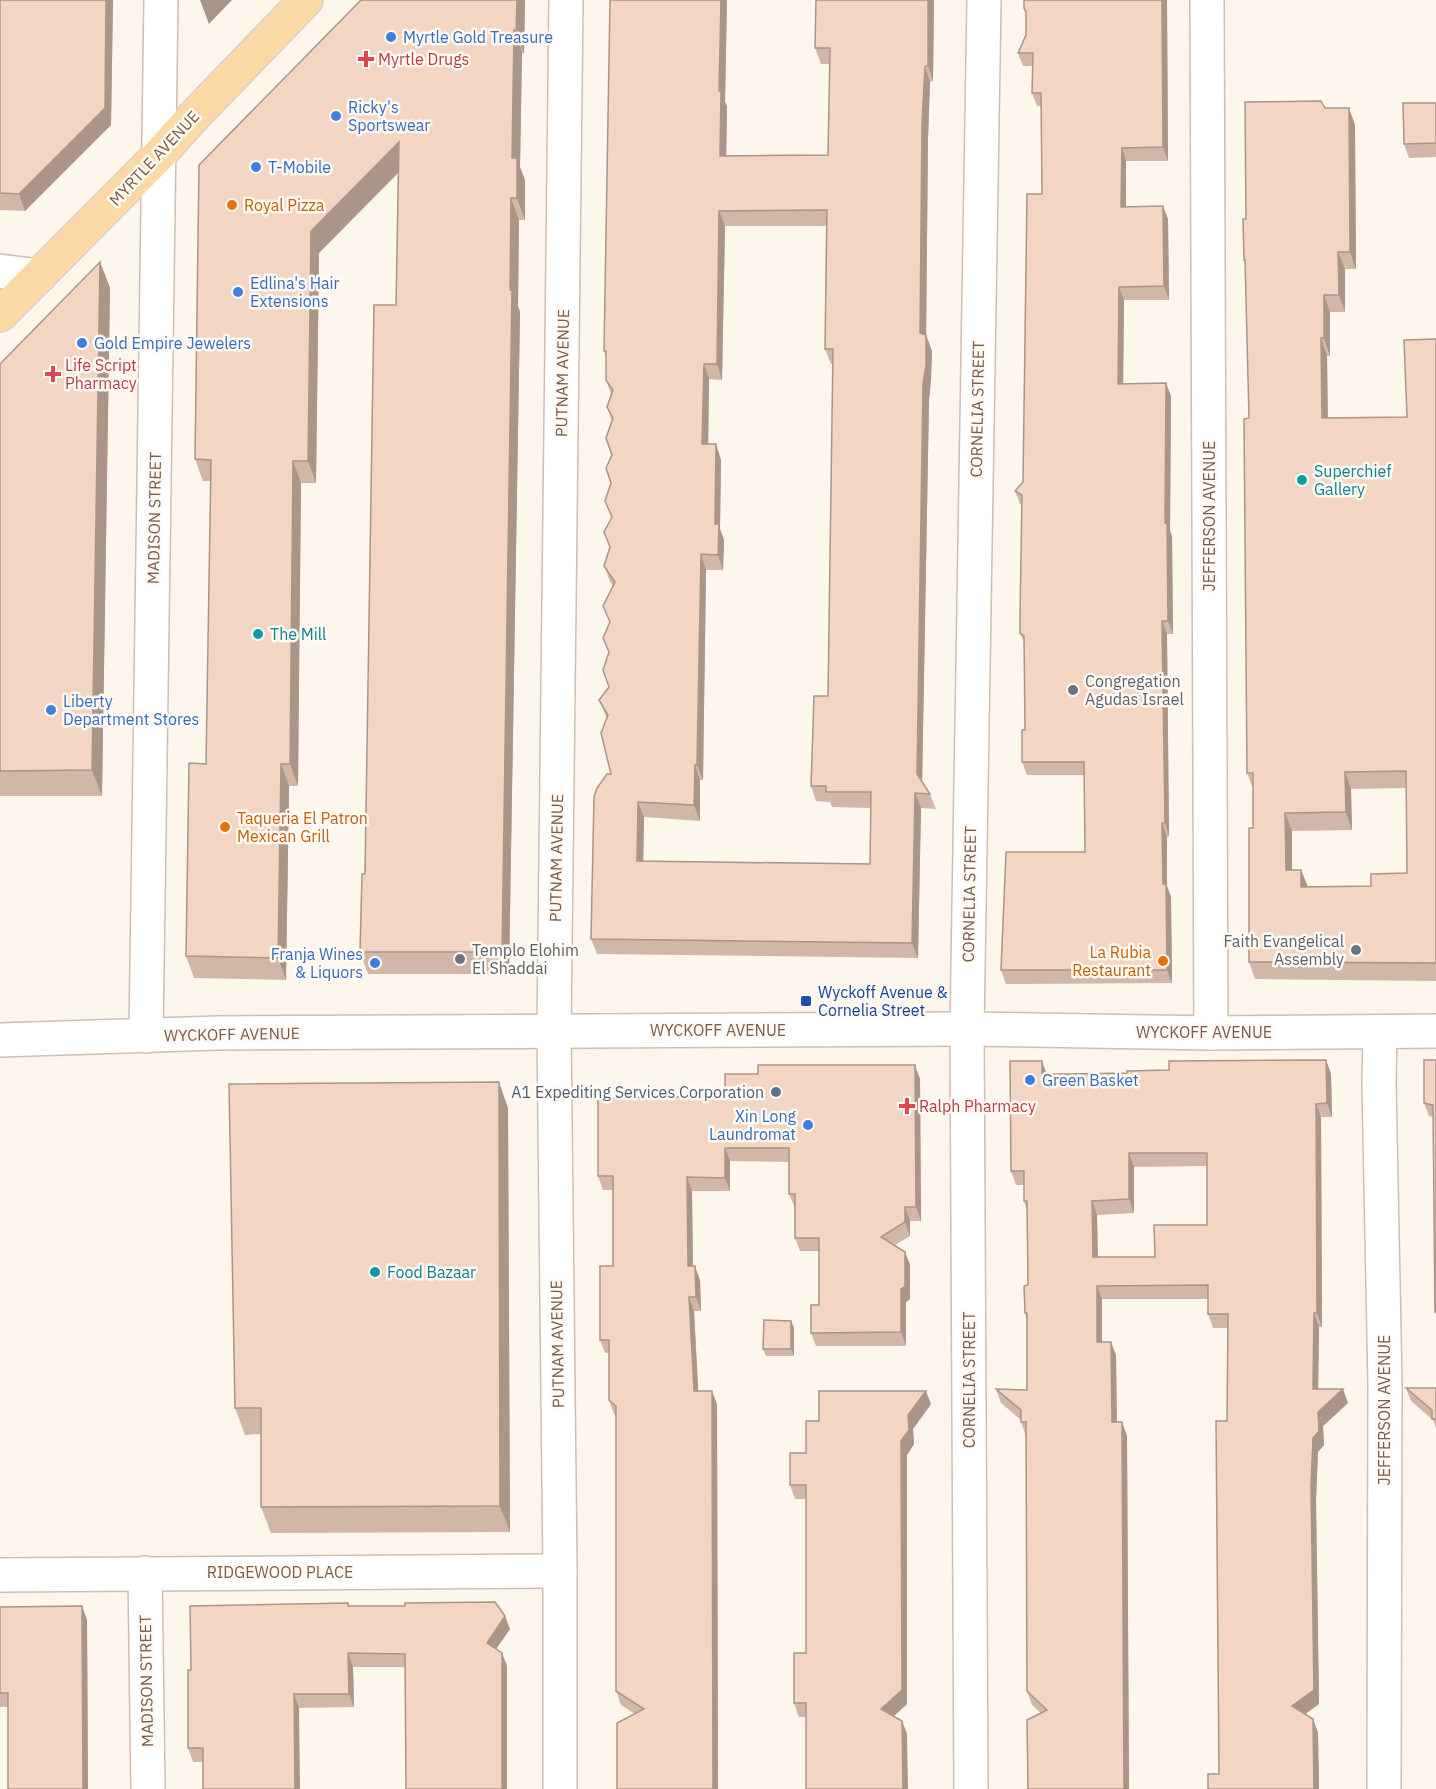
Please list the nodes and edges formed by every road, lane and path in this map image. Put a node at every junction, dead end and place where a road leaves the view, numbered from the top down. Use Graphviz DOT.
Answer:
graph roads {
  1 [pos="161,0"];
  2 [pos="306,0"];
  3 [pos="566,0"];
  4 [pos="984,0"];
  5 [pos="1207,0"];
  6 [pos="159,155"];
  7 [pos="0,271"];
  8 [pos="39,276"];
  9 [pos="0,315"];
  10 [pos="967,1029"];
  11 [pos="554,1031"];
  12 [pos="1436,1031"];
  13 [pos="1380,1032"];
  14 [pos="1211,1033"];
  15 [pos="146,1036"];
  16 [pos="0,1040"];
  17 [pos="560,1571"];
  18 [pos="145,1573"];
  19 [pos="0,1575"];
  20 [pos="148,1789"];
  21 [pos="560,1789"];
  22 [pos="971,1789"];
  23 [pos="1384,1789"];
  1 -- 6 [label="street, MADISON STREET"];
  2 -- 6 [label="main road, MYRTLE AVENUE"];
  3 -- 11 [label="street, PUTNAM AVENUE"];
  4 -- 10 [label="street, CORNELIA STREET"];
  5 -- 14 [label="street, JEFFERSON AVENUE"];
  6 -- 8 [label="main road, MYRTLE AVENUE"];
  6 -- 15 [label="street, MADISON STREET"];
  7 -- 8 [label="street"];
  8 -- 9 [label="main road, MYRTLE AVENUE"];
  10 -- 11 [label="street, WYCKOFF AVENUE"];
  10 -- 14 [label="street, WYCKOFF AVENUE"];
  10 -- 22 [label="street, CORNELIA STREET"];
  11 -- 15 [label="street, WYCKOFF AVENUE"];
  11 -- 17 [label="street, PUTNAM AVENUE"];
  12 -- 13 [label="street, WYCKOFF AVENUE"];
  13 -- 14 [label="street, WYCKOFF AVENUE"];
  13 -- 23 [label="street, JEFFERSON AVENUE"];
  15 -- 16 [label="street, WYCKOFF AVENUE"];
  17 -- 18 [label="street, RIDGEWOOD PLACE"];
  17 -- 21 [label="street, PUTNAM AVENUE"];
  18 -- 19 [label="street, RIDGEWOOD PLACE"];
  18 -- 20 [label="street, MADISON STREET"];
}
